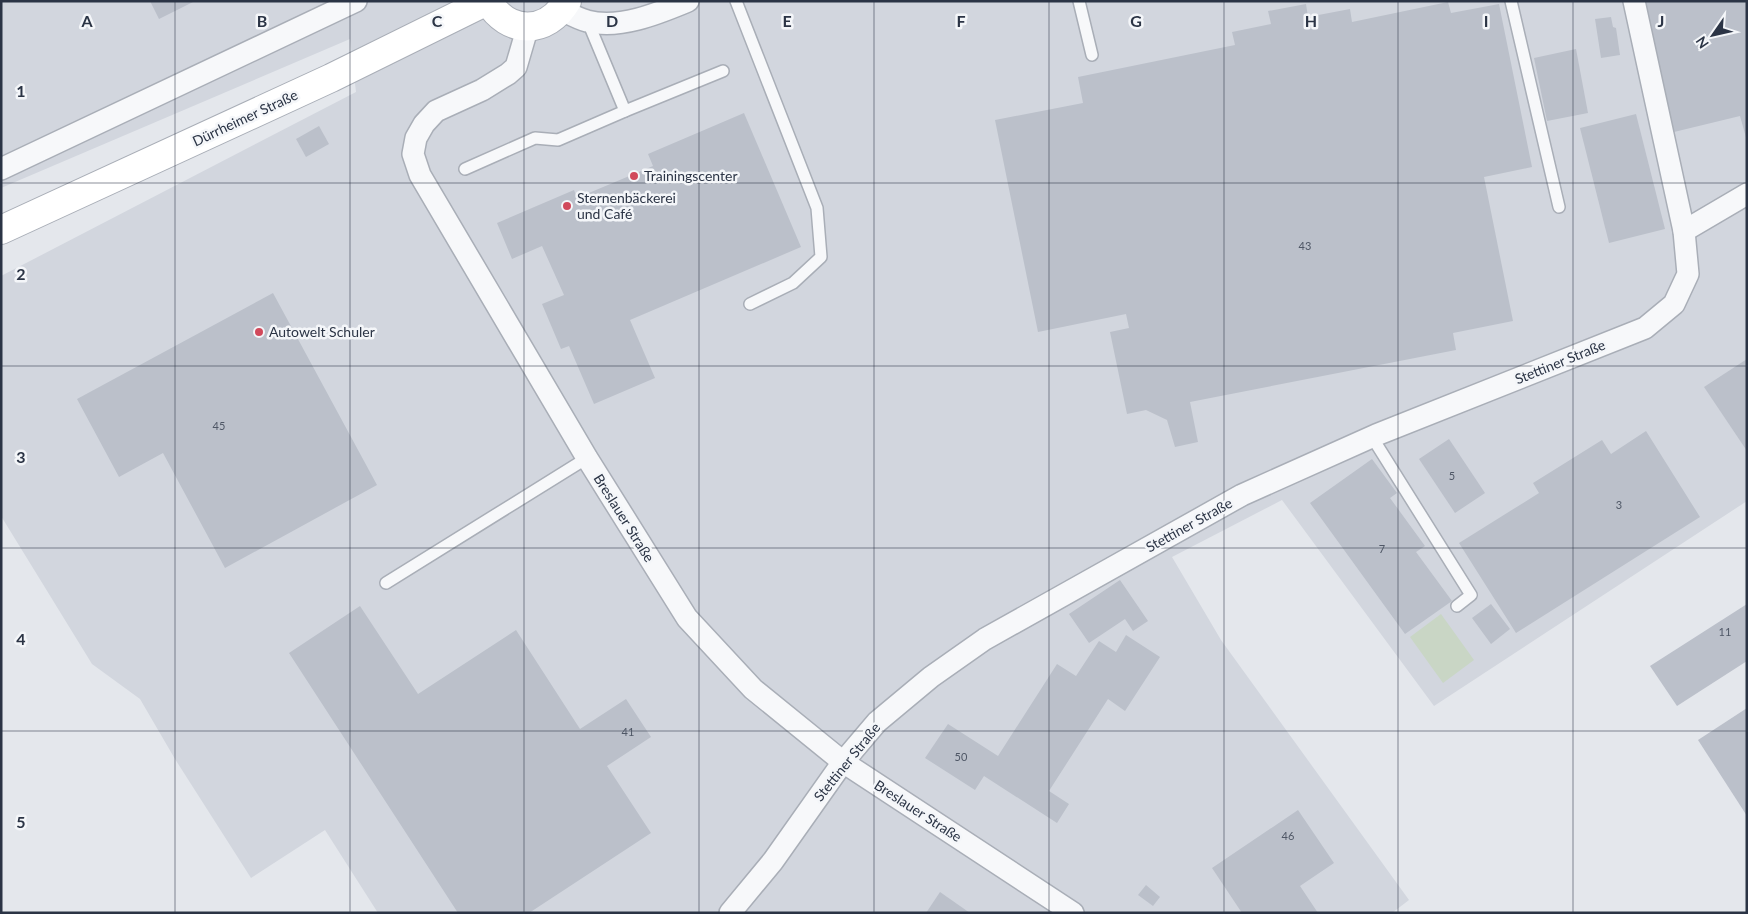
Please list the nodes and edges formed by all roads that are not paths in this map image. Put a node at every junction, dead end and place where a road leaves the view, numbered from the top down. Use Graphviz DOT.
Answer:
graph roads {
  1 [pos="356,1"];
  2 [pos="487,1"];
  3 [pos="688,1"];
  4 [pos="736,1"];
  5 [pos="1079,1"];
  6 [pos="1511,1"];
  7 [pos="1634,1"];
  8 [pos="565,6"];
  9 [pos="588,22"];
  10 [pos="528,26"];
  11 [pos="1092,55"];
  12 [pos="723,71"];
  13 [pos="625,111"];
  14 [pos="1,169"];
  15 [pos="465,169"];
  16 [pos="1747,194"];
  17 [pos="1559,207"];
  18 [pos="1,230"];
  19 [pos="1684,231"];
  20 [pos="750,304"];
  21 [pos="1372,436"];
  22 [pos="587,458"];
  23 [pos="386,583"];
  24 [pos="1457,606"];
  25 [pos="843,762"];
  26 [pos="730,913"];
  27 [pos="1072,913"];
  1 -- 14 [label="street"];
  2 -- 10 [label="main road, Dürrheimer Straße"];
  2 -- 18 [label="main road, Dürrheimer Straße"];
  3 -- 9 [label="street"];
  4 -- 20 [label="lane"];
  5 -- 11 [label="lane"];
  6 -- 17 [label="lane"];
  7 -- 19 [label="street, Stettiner Straße"];
  8 -- 9 [label="street"];
  8 -- 10 [label="main road"];
  9 -- 13 [label="lane"];
  10 -- 22 [label="street, Breslauer Straße"];
  12 -- 13 [label="lane"];
  13 -- 15 [label="lane"];
  16 -- 19 [label="street"];
  19 -- 21 [label="street, Stettiner Straße"];
  21 -- 24 [label="lane"];
  21 -- 25 [label="street, Stettiner Straße"];
  22 -- 23 [label="lane"];
  22 -- 25 [label="street, Breslauer Straße"];
  25 -- 26 [label="street, Stettiner Straße"];
  25 -- 27 [label="street, Breslauer Straße"];
}
